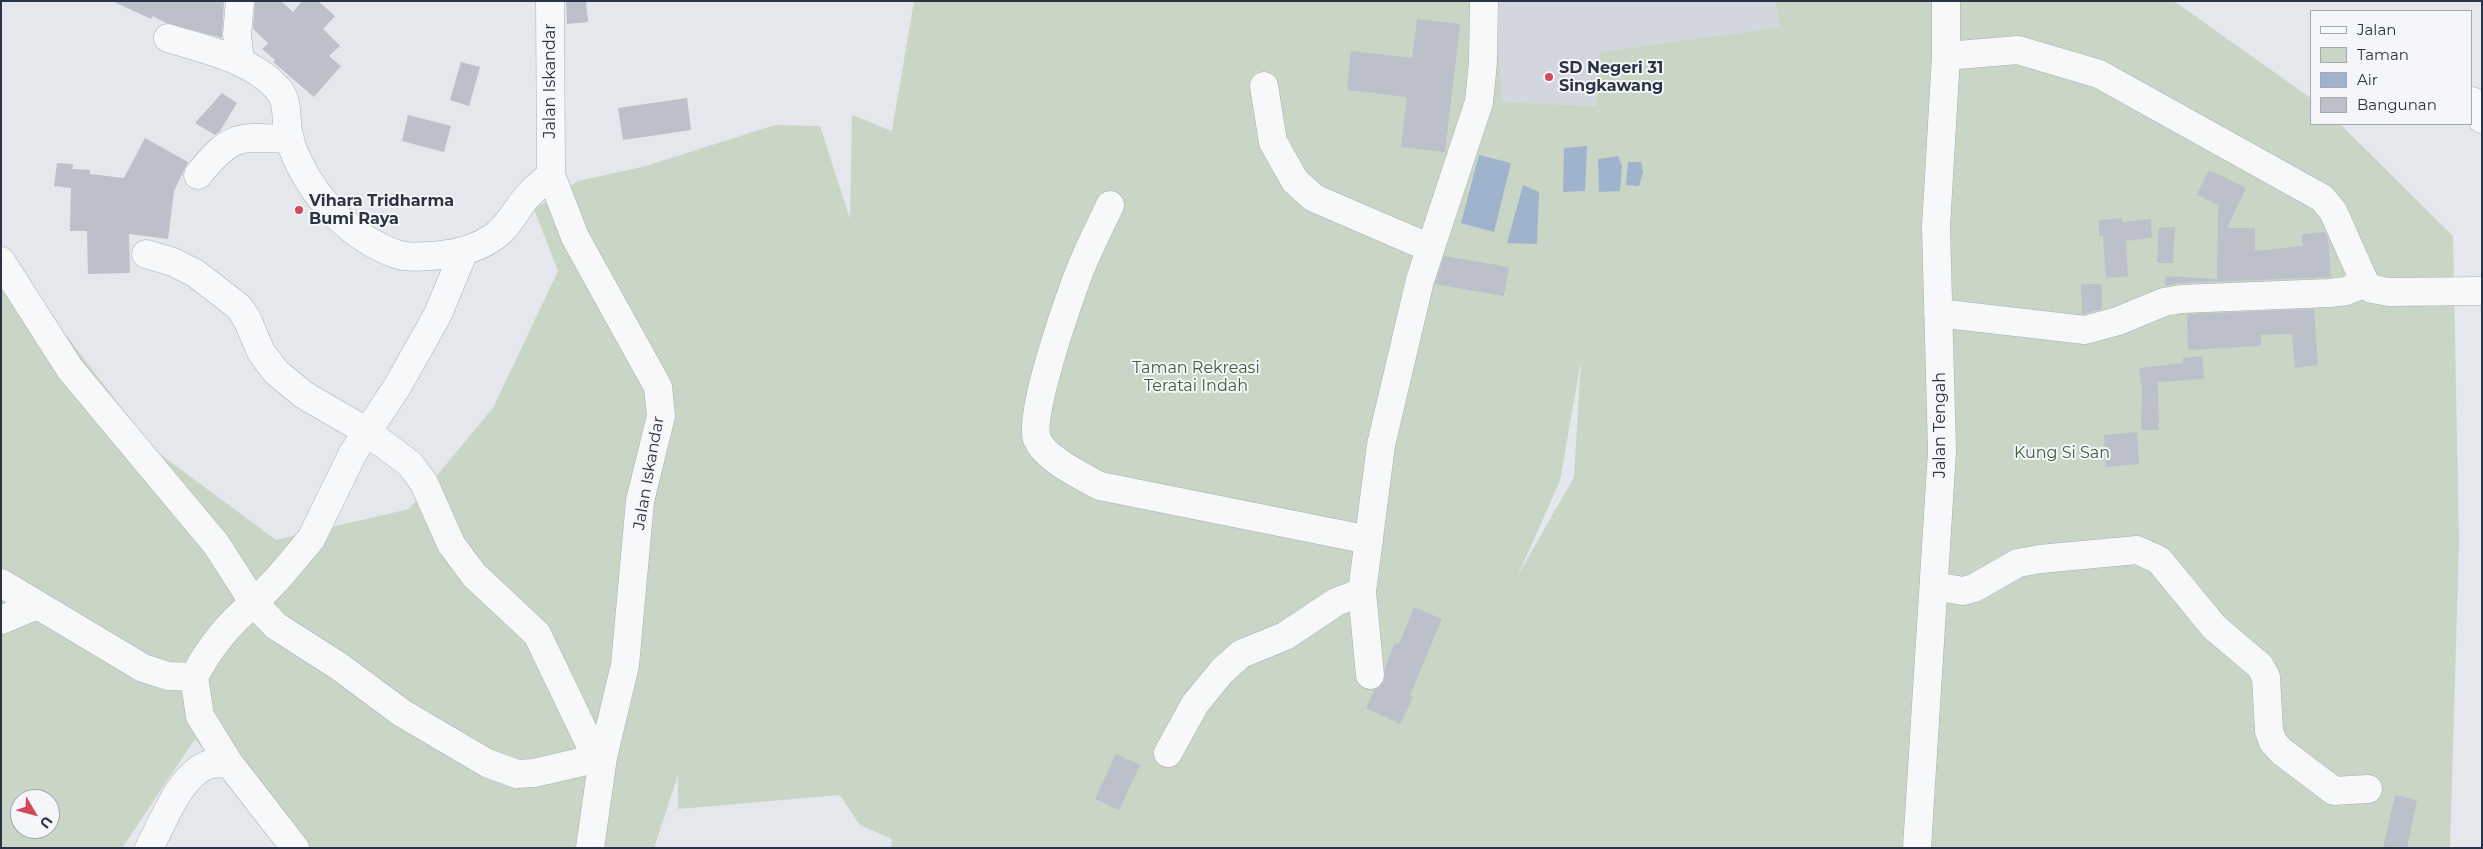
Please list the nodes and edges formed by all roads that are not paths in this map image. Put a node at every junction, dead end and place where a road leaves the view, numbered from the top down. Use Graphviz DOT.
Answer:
graph roads {
  1 [pos="240,1"];
  2 [pos="550,1"];
  3 [pos="1484,1"];
  4 [pos="1946,1"];
  5 [pos="168,38"];
  6 [pos="1946,56"];
  7 [pos="240,62"];
  8 [pos="1264,86"];
  9 [pos="2473,103"];
  10 [pos="2482,119"];
  11 [pos="290,139"];
  12 [pos="198,175"];
  13 [pos="551,175"];
  14 [pos="1110,205"];
  15 [pos="1430,248"];
  16 [pos="464,251"];
  17 [pos="146,254"];
  18 [pos="1,261"];
  19 [pos="2365,283"];
  20 [pos="2482,291"];
  21 [pos="1938,313"];
  22 [pos="366,431"];
  23 [pos="1369,540"];
  24 [pos="1,583"];
  25 [pos="1934,586"];
  26 [pos="1362,592"];
  27 [pos="254,603"];
  28 [pos="37,605"];
  29 [pos="1,620"];
  30 [pos="1370,675"];
  31 [pos="194,677"];
  32 [pos="1168,753"];
  33 [pos="600,758"];
  34 [pos="229,763"];
  35 [pos="2368,789"];
  36 [pos="149,848"];
  37 [pos="295,848"];
  38 [pos="590,848"];
  39 [pos="1918,848"];
  1 -- 7 [label="street"];
  2 -- 13 [label="street, Jalan Iskandar"];
  3 -- 15 [label="street"];
  4 -- 6 [label="street, Jalan Tengah"];
  5 -- 7 [label="street"];
  6 -- 19 [label="street"];
  6 -- 21 [label="street, Jalan Tengah"];
  7 -- 11 [label="street"];
  8 -- 15 [label="street"];
  9 -- 10 [label="street"];
  11 -- 12 [label="street"];
  11 -- 16 [label="street"];
  13 -- 16 [label="street"];
  13 -- 33 [label="street, Jalan Iskandar"];
  14 -- 23 [label="street"];
  15 -- 23 [label="street"];
  16 -- 22 [label="street"];
  17 -- 22 [label="street"];
  18 -- 27 [label="street"];
  19 -- 20 [label="street"];
  19 -- 21 [label="street"];
  21 -- 25 [label="street, Jalan Tengah"];
  22 -- 27 [label="street"];
  22 -- 33 [label="street"];
  23 -- 26 [label="street"];
  24 -- 28 [label="street"];
  25 -- 35 [label="street"];
  25 -- 39 [label="street, Jalan Tengah"];
  26 -- 30 [label="street"];
  26 -- 32 [label="street"];
  27 -- 31 [label="street"];
  27 -- 33 [label="street"];
  28 -- 29 [label="street"];
  28 -- 31 [label="street"];
  31 -- 34 [label="street"];
  33 -- 38 [label="street, Jalan Iskandar"];
  34 -- 36 [label="street"];
  34 -- 37 [label="street"];
}
